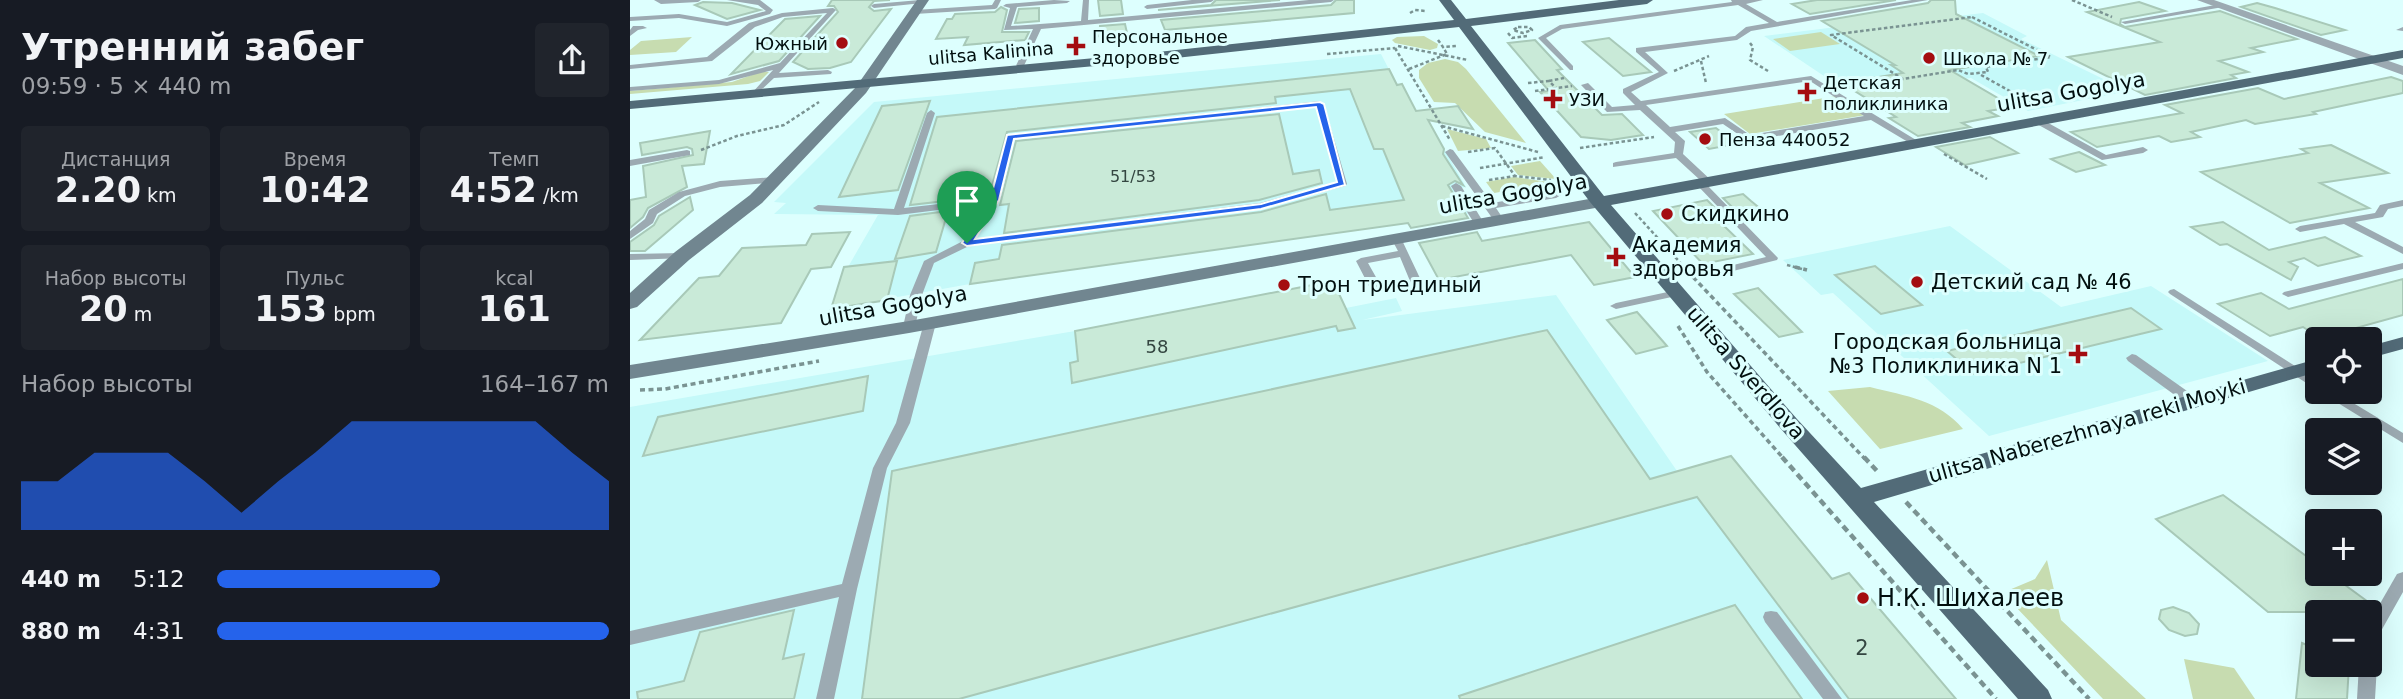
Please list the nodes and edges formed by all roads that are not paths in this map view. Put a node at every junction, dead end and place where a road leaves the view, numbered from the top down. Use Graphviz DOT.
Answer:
graph roads {
  1 [pos="657,0"];
  2 [pos="698,0"];
  3 [pos="730,0"];
  4 [pos="1086,0"];
  5 [pos="1211,0"];
  6 [pos="1331,0"];
  7 [pos="1445,0"];
  8 [pos="1647,0"];
  9 [pos="1760,0"];
  10 [pos="1925,0"];
  11 [pos="2203,0"];
  12 [pos="1067,1"];
  13 [pos="1737,1"];
  14 [pos="760,2"];
  15 [pos="903,2"];
  16 [pos="997,3"];
  17 [pos="919,5"];
  18 [pos="874,6"];
  19 [pos="1014,6"];
  20 [pos="2221,6"];
  21 [pos="1147,7"];
  22 [pos="1584,8"];
  23 [pos="802,9"];
  24 [pos="630,19"];
  25 [pos="1600,21"];
  26 [pos="1084,22"];
  27 [pos="2125,22"];
  28 [pos="1463,24"];
  29 [pos="1776,24"];
  30 [pos="1038,27"];
  31 [pos="643,28"];
  32 [pos="630,34"];
  33 [pos="2403,54"];
  34 [pos="2372,60"];
  35 [pos="782,64"];
  36 [pos="630,67"];
  37 [pos="1570,68"];
  38 [pos="1018,70"];
  39 [pos="2403,71"];
  40 [pos="828,72"];
  41 [pos="772,76"];
  42 [pos="865,84"];
  43 [pos="1585,85"];
  44 [pos="630,89"];
  45 [pos="757,93"];
  46 [pos="630,104"];
  47 [pos="1641,105"];
  48 [pos="931,113"];
  49 [pos="1872,117"];
  50 [pos="2038,121"];
  51 [pos="1670,132"];
  52 [pos="1916,144"];
  53 [pos="1453,149"];
  54 [pos="2143,150"];
  55 [pos="687,153"];
  56 [pos="1678,155"];
  57 [pos="630,163"];
  58 [pos="1616,164"];
  59 [pos="774,180"];
  60 [pos="1704,183"];
  61 [pos="1455,186"];
  62 [pos="1556,195"];
  63 [pos="995,200"];
  64 [pos="1600,202"];
  65 [pos="2403,203"];
  66 [pos="818,208"];
  67 [pos="898,212"];
  68 [pos="1495,213"];
  69 [pos="2345,221"];
  70 [pos="1479,223"];
  71 [pos="2300,229"];
  72 [pos="630,236"];
  73 [pos="967,243"];
  74 [pos="1400,245"];
  75 [pos="2403,251"];
  76 [pos="681,256"];
  77 [pos="630,257"];
  78 [pos="2403,266"];
  79 [pos="1726,270"];
  80 [pos="1375,286"];
  81 [pos="2174,292"];
  82 [pos="1422,293"];
  83 [pos="1677,293"];
  84 [pos="2288,295"];
  85 [pos="630,303"];
  86 [pos="1616,306"];
  87 [pos="930,323"];
  88 [pos="909,327"];
  89 [pos="2403,343"];
  90 [pos="2382,349"];
  91 [pos="2132,358"];
  92 [pos="2305,368"];
  93 [pos="630,372"];
  94 [pos="2293,372"];
  95 [pos="2305,379"];
  96 [pos="2192,401"];
  97 [pos="2346,404"];
  98 [pos="2403,439"];
  99 [pos="1857,498"];
  100 [pos="2403,578"];
  101 [pos="849,589"];
  102 [pos="2382,614"];
  103 [pos="1771,617"];
  104 [pos="630,638"];
  105 [pos="2368,677"];
  106 [pos="825,699"];
  107 [pos="1833,699"];
  108 [pos="2037,699"];
  109 [pos="2367,699"];
  1 -- 2 [label="lane"];
  3 -- 14 [label="lane"];
  4 -- 26 [label="lane"];
  5 -- 21 [label="lane"];
  6 -- 26 [label="lane"];
  7 -- 28 [label="main road, ulitsa Sverdlova"];
  8 -- 22 [label="main road, ulitsa Kalinina"];
  9 -- 13 [label="lane"];
  10 -- 29 [label="lane"];
  11 -- 20 [label="street"];
  12 -- 19 [label="lane"];
  13 -- 25 [label="lane"];
  13 -- 29 [label="lane"];
  14 -- 24 [label="lane"];
  15 -- 17 [label="lane"];
  15 -- 18 [label="lane"];
  16 -- 17 [label="lane"];
  16 -- 19 [label="lane"];
  17 -- 42 [label="main road"];
  19 -- 30 [label="lane"];
  20 -- 27 [label="lane"];
  20 -- 34 [label="street"];
  22 -- 25 [label="lane"];
  22 -- 28 [label="main road, ulitsa Kalinina"];
  23 -- 35 [label="lane"];
  23 -- 36 [label="lane"];
  25 -- 37 [label="lane"];
  26 -- 30 [label="lane"];
  28 -- 38 [label="main road, ulitsa Kalinina"];
  28 -- 64 [label="main road, ulitsa Sverdlova"];
  29 -- 47 [label="lane"];
  30 -- 38 [label="lane"];
  31 -- 32 [label="lane"];
  33 -- 34 [label="main road, ulitsa Gogolya"];
  34 -- 39 [label="street"];
  34 -- 50 [label="main road, ulitsa Gogolya"];
  35 -- 41 [label="lane"];
  35 -- 44 [label="lane"];
  38 -- 42 [label="main road, ulitsa Kalinina"];
  40 -- 41 [label="lane"];
  41 -- 45 [label="lane"];
  42 -- 45 [label="main road, ulitsa Kalinina"];
  42 -- 59 [label="main road"];
  43 -- 47 [label="lane"];
  45 -- 46 [label="main road, ulitsa Kalinina"];
  47 -- 49 [label="lane"];
  47 -- 51 [label="lane"];
  48 -- 67 [label="lane"];
  49 -- 51 [label="lane"];
  49 -- 52 [label="lane"];
  50 -- 52 [label="main road, ulitsa Gogolya"];
  50 -- 54 [label="lane"];
  51 -- 56 [label="lane"];
  52 -- 60 [label="main road, ulitsa Gogolya"];
  53 -- 68 [label="lane"];
  55 -- 57 [label="lane"];
  56 -- 58 [label="lane"];
  56 -- 60 [label="lane"];
  59 -- 72 [label="lane"];
  59 -- 76 [label="main road"];
  60 -- 64 [label="main road, ulitsa Gogolya"];
  60 -- 79 [label="lane"];
  61 -- 70 [label="lane"];
  62 -- 68 [label="lane"];
  63 -- 67 [label="lane"];
  63 -- 73 [label="lane"];
  63 -- 73 [label="lane"];
  64 -- 68 [label="main road, ulitsa Gogolya"];
  64 -- 83 [label="main road, ulitsa Sverdlova"];
  65 -- 69 [label="lane"];
  66 -- 67 [label="lane"];
  68 -- 70 [label="main road, ulitsa Gogolya"];
  69 -- 71 [label="lane"];
  69 -- 75 [label="lane"];
  70 -- 74 [label="main road, ulitsa Gogolya"];
  73 -- 88 [label="lane"];
  74 -- 80 [label="lane"];
  74 -- 82 [label="lane"];
  74 -- 87 [label="main road, ulitsa Gogolya"];
  76 -- 77 [label="lane"];
  76 -- 85 [label="main road"];
  78 -- 84 [label="lane"];
  81 -- 94 [label="lane"];
  83 -- 86 [label="lane"];
  83 -- 99 [label="main road, ulitsa Sverdlova"];
  87 -- 88 [label="main road, ulitsa Gogolya"];
  87 -- 101 [label="lane"];
  88 -- 93 [label="main road, ulitsa Gogolya"];
  89 -- 90 [label="main road"];
  91 -- 96 [label="lane"];
  92 -- 94 [label="main road, ulitsa Naberezhnaya reki Moyki"];
  94 -- 95 [label="lane"];
  94 -- 96 [label="main road, ulitsa Naberezhnaya reki Moyki"];
  96 -- 99 [label="main road, ulitsa Naberezhnaya reki Moyki"];
  97 -- 98 [label="lane"];
  99 -- 108 [label="main road, ulitsa Sverdlova"];
  100 -- 102 [label="lane"];
  101 -- 104 [label="lane"];
  101 -- 106 [label="lane"];
  103 -- 107 [label="lane"];
  105 -- 109 [label="lane"];
}
